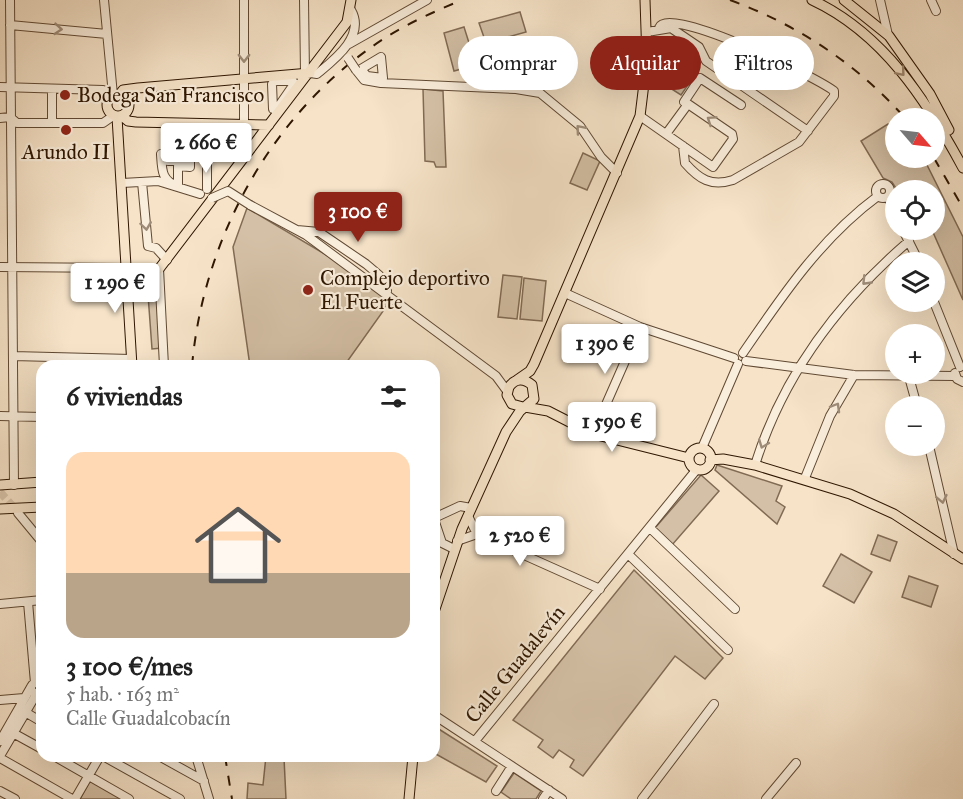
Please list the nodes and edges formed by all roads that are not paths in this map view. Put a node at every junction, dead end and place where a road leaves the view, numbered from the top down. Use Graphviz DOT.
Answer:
graph roads {
  1 [pos="10,0"];
  2 [pos="104,0"];
  3 [pos="244,0"];
  4 [pos="304,0"];
  5 [pos="427,0"];
  6 [pos="645,0"];
  7 [pos="812,0"];
  8 [pos="819,0"];
  9 [pos="844,0"];
  10 [pos="880,0"];
  11 [pos="932,0"];
  12 [pos="351,5"];
  13 [pos="831,5"];
  14 [pos="936,11"];
  15 [pos="882,14"];
  16 [pos="663,15"];
  17 [pos="10,25"];
  18 [pos="350,26"];
  19 [pos="878,27"];
  20 [pos="659,30"];
  21 [pos="861,30"];
  22 [pos="647,32"];
  23 [pos="107,34"];
  24 [pos="889,36"];
  25 [pos="349,44"];
  26 [pos="346,55"];
  27 [pos="307,74"];
  28 [pos="244,77"];
  29 [pos="814,77"];
  30 [pos="0,87"];
  31 [pos="10,87"];
  32 [pos="52,89"];
  33 [pos="115,95"];
  34 [pos="688,104"];
  35 [pos="741,105"];
  36 [pos="117,116"];
  37 [pos="640,116"];
  38 [pos="10,117"];
  39 [pos="0,118"];
  40 [pos="52,123"];
  41 [pos="244,124"];
  42 [pos="269,125"];
  43 [pos="808,131"];
  44 [pos="207,133"];
  45 [pos="666,134"];
  46 [pos="683,146"];
  47 [pos="161,154"];
  48 [pos="963,156"];
  49 [pos="963,168"];
  50 [pos="617,173"];
  51 [pos="142,182"];
  52 [pos="122,183"];
  53 [pos="885,186"];
  54 [pos="224,189"];
  55 [pos="203,192"];
  56 [pos="878,196"];
  57 [pos="885,197"];
  58 [pos="199,216"];
  59 [pos="909,241"];
  60 [pos="914,252"];
  61 [pos="167,260"];
  62 [pos="0,267"];
  63 [pos="11,267"];
  64 [pos="126,268"];
  65 [pos="159,269"];
  66 [pos="565,293"];
  67 [pos="938,312"];
  68 [pos="640,327"];
  69 [pos="13,356"];
  70 [pos="745,357"];
  71 [pos="92,360"];
  72 [pos="132,360"];
  73 [pos="164,360"];
  74 [pos="736,361"];
  75 [pos="534,364"];
  76 [pos="961,367"];
  77 [pos="798,369"];
  78 [pos="854,375"];
  79 [pos="495,376"];
  80 [pos="885,376"];
  81 [pos="945,376"];
  82 [pos="955,376"];
  83 [pos="515,381"];
  84 [pos="963,381"];
  85 [pos="534,390"];
  86 [pos="508,395"];
  87 [pos="524,407"];
  88 [pos="548,411"];
  89 [pos="0,416"];
  90 [pos="13,416"];
  91 [pos="36,417"];
  92 [pos="507,429"];
  93 [pos="593,434"];
  94 [pos="702,448"];
  95 [pos="931,456"];
  96 [pos="688,458"];
  97 [pos="710,460"];
  98 [pos="755,465"];
  99 [pos="697,469"];
  100 [pos="805,478"];
  101 [pos="36,483"];
  102 [pos="0,485"];
  103 [pos="14,485"];
  104 [pos="36,507"];
  105 [pos="0,509"];
  106 [pos="469,512"];
  107 [pos="18,513"];
  108 [pos="440,515"];
  109 [pos="650,528"];
  110 [pos="36,534"];
  111 [pos="477,534"];
  112 [pos="440,537"];
  113 [pos="456,545"];
  114 [pos="954,554"];
  115 [pos="629,555"];
  116 [pos="963,560"];
  117 [pos="600,589"];
  118 [pos="440,594"];
  119 [pos="36,601"];
  120 [pos="28,602"];
  121 [pos="0,604"];
  122 [pos="735,609"];
  123 [pos="728,650"];
  124 [pos="36,664"];
  125 [pos="36,689"];
  126 [pos="36,692"];
  127 [pos="24,698"];
  128 [pos="0,700"];
  129 [pos="714,704"];
  130 [pos="25,712"];
  131 [pos="36,718"];
  132 [pos="440,719"];
  133 [pos="14,733"];
  134 [pos="0,741"];
  135 [pos="475,741"];
  136 [pos="36,746"];
  137 [pos="0,757"];
  138 [pos="64,762"];
  139 [pos="97,762"];
  140 [pos="112,762"];
  141 [pos="170,762"];
  142 [pos="198,762"];
  143 [pos="412,762"];
  144 [pos="796,763"];
  145 [pos="512,766"];
  146 [pos="88,776"];
  147 [pos="204,781"];
  148 [pos="206,790"];
  149 [pos="549,790"];
  150 [pos="0,791"];
  151 [pos="496,791"];
  152 [pos="15,799"];
  153 [pos="74,799"];
  154 [pos="129,799"];
  155 [pos="180,799"];
  156 [pos="201,799"];
  157 [pos="209,799"];
  158 [pos="409,799"];
  159 [pos="543,799"];
  160 [pos="562,799"];
  161 [pos="642,799"];
  162 [pos="766,799"];
  1 -- 17 [label="street"];
  2 -- 23 [label="street"];
  3 -- 28 [label="street, one-way"];
  4 -- 27 [label="street"];
  5 -- 25 [label="street"];
  6 -- 22 [label="main road"];
  7 -- 8 [label="main road"];
  7 -- 13 [label="main road"];
  9 -- 19 [label="main road"];
  10 -- 15 [label="street"];
  11 -- 14 [label="street"];
  12 -- 18 [label="main road"];
  13 -- 21 [label="main road"];
  15 -- 19 [label="street"];
  15 -- 24 [label="street"];
  16 -- 20 [label="street"];
  17 -- 23 [label="street, one-way"];
  17 -- 31 [label="street"];
  18 -- 25 [label="street"];
  18 -- 27 [label="main road"];
  19 -- 21 [label="main road"];
  19 -- 24 [label="main road"];
  20 -- 22 [label="street"];
  20 -- 43 [label="street"];
  21 -- 49 [label="main road, one-way"];
  22 -- 37 [label="main road"];
  23 -- 33 [label="street"];
  24 -- 48 [label="main road"];
  25 -- 26 [label="street"];
  26 -- 27 [label="street"];
  50 -- 26 [label="street, one-way, bridge"];
  27 -- 28 [label="main road"];
  27 -- 42 [label="main road"];
  28 -- 33 [label="main road"];
  28 -- 41 [label="street"];
  29 -- 43 [label="street"];
  30 -- 31 [label="street"];
  31 -- 32 [label="street"];
  31 -- 38 [label="street"];
  32 -- 33 [label="street"];
  32 -- 40 [label="street"];
  33 -- 36 [label="main road"];
  33 -- 36 [label="main road"];
  34 -- 35 [label="street"];
  34 -- 45 [label="street"];
  46 -- 34 [label="street, one-way"];
  36 -- 40 [label="street"];
  36 -- 41 [label="main road"];
  36 -- 52 [label="main road"];
  37 -- 45 [label="street"];
  37 -- 50 [label="main road"];
  38 -- 39 [label="street"];
  38 -- 40 [label="street"];
  38 -- 63 [label="street"];
  41 -- 42 [label="main road"];
  42 -- 54 [label="main road"];
  43 -- 46 [label="street"];
  44 -- 55 [label="street"];
  45 -- 46 [label="street"];
  47 -- 47 [label="street"];
  50 -- 66 [label="main road"];
  51 -- 52 [label="street"];
  51 -- 55 [label="street"];
  51 -- 61 [label="street, one-way"];
  52 -- 64 [label="main road"];
  53 -- 56 [label="street"];
  54 -- 55 [label="street"];
  54 -- 58 [label="main road"];
  54 -- 79 [label="street, bridge"];
  55 -- 58 [label="street"];
  56 -- 57 [label="street"];
  56 -- 70 [label="street"];
  58 -- 61 [label="main road"];
  59 -- 60 [label="street"];
  59 -- 77 [label="street, one-way"];
  61 -- 65 [label="main road"];
  62 -- 63 [label="street"];
  63 -- 64 [label="street"];
  63 -- 69 [label="street"];
  64 -- 65 [label="main road"];
  64 -- 72 [label="main road"];
  65 -- 73 [label="street"];
  66 -- 68 [label="street"];
  66 -- 75 [label="main road"];
  67 -- 76 [label="street"];
  68 -- 74 [label="street"];
  68 -- 93 [label="street"];
  69 -- 71 [label="street"];
  69 -- 90 [label="street"];
  70 -- 74 [label="street"];
  70 -- 77 [label="street"];
  74 -- 94 [label="street"];
  75 -- 83 [label="main road"];
  75 -- 85 [label="main road"];
  76 -- 82 [label="street"];
  77 -- 78 [label="street"];
  77 -- 98 [label="street, one-way"];
  78 -- 80 [label="street"];
  100 -- 78 [label="street, one-way"];
  79 -- 83 [label="street"];
  79 -- 86 [label="street"];
  81 -- 82 [label="street"];
  82 -- 84 [label="street"];
  83 -- 85 [label="main road"];
  83 -- 86 [label="main road"];
  85 -- 87 [label="main road"];
  85 -- 88 [label="main road"];
  86 -- 87 [label="main road"];
  86 -- 92 [label="main road"];
  87 -- 88 [label="main road"];
  87 -- 92 [label="main road"];
  88 -- 93 [label="main road"];
  89 -- 90 [label="street"];
  90 -- 91 [label="street"];
  90 -- 103 [label="street"];
  92 -- 106 [label="main road"];
  93 -- 96 [label="main road"];
  94 -- 96 [label="main road"];
  94 -- 97 [label="main road"];
  95 -- 114 [label="street, one-way"];
  96 -- 99 [label="main road"];
  97 -- 98 [label="main road"];
  97 -- 99 [label="main road"];
  98 -- 100 [label="main road"];
  99 -- 109 [label="street, Calle Guadalevín"];
  100 -- 114 [label="main road"];
  101 -- 103 [label="main road"];
  102 -- 103 [label="main road"];
  104 -- 105 [label="main road"];
  106 -- 108 [label="street"];
  106 -- 111 [label="street"];
  106 -- 113 [label="main road"];
  107 -- 110 [label="street"];
  109 -- 115 [label="street, Calle Guadalevín"];
  109 -- 122 [label="street"];
  111 -- 113 [label="street"];
  111 -- 117 [label="street"];
  112 -- 113 [label="street"];
  113 -- 118 [label="main road"];
  114 -- 116 [label="main road"];
  115 -- 117 [label="street, Calle Guadalevín"];
  115 -- 123 [label="street"];
  117 -- 135 [label="street, Calle Guadalevín"];
  119 -- 120 [label="street"];
  120 -- 121 [label="street"];
  120 -- 124 [label="street"];
  125 -- 127 [label="street"];
  126 -- 130 [label="street"];
  127 -- 128 [label="street"];
  127 -- 134 [label="street"];
  129 -- 161 [label="street"];
  130 -- 131 [label="street"];
  130 -- 133 [label="street"];
  132 -- 135 [label="street"];
  133 -- 136 [label="street"];
  133 -- 137 [label="street"];
  135 -- 145 [label="street"];
  137 -- 153 [label="street"];
  138 -- 146 [label="street"];
  139 -- 146 [label="street"];
  140 -- 155 [label="street"];
  141 -- 147 [label="street"];
  142 -- 147 [label="street"];
  143 -- 158 [label="main road"];
  144 -- 162 [label="street"];
  145 -- 149 [label="street"];
  145 -- 151 [label="street"];
  146 -- 153 [label="street"];
  146 -- 154 [label="street"];
  147 -- 148 [label="street"];
  148 -- 156 [label="street"];
  148 -- 157 [label="street"];
  149 -- 159 [label="street"];
  149 -- 160 [label="street"];
  150 -- 152 [label="street"];
}
